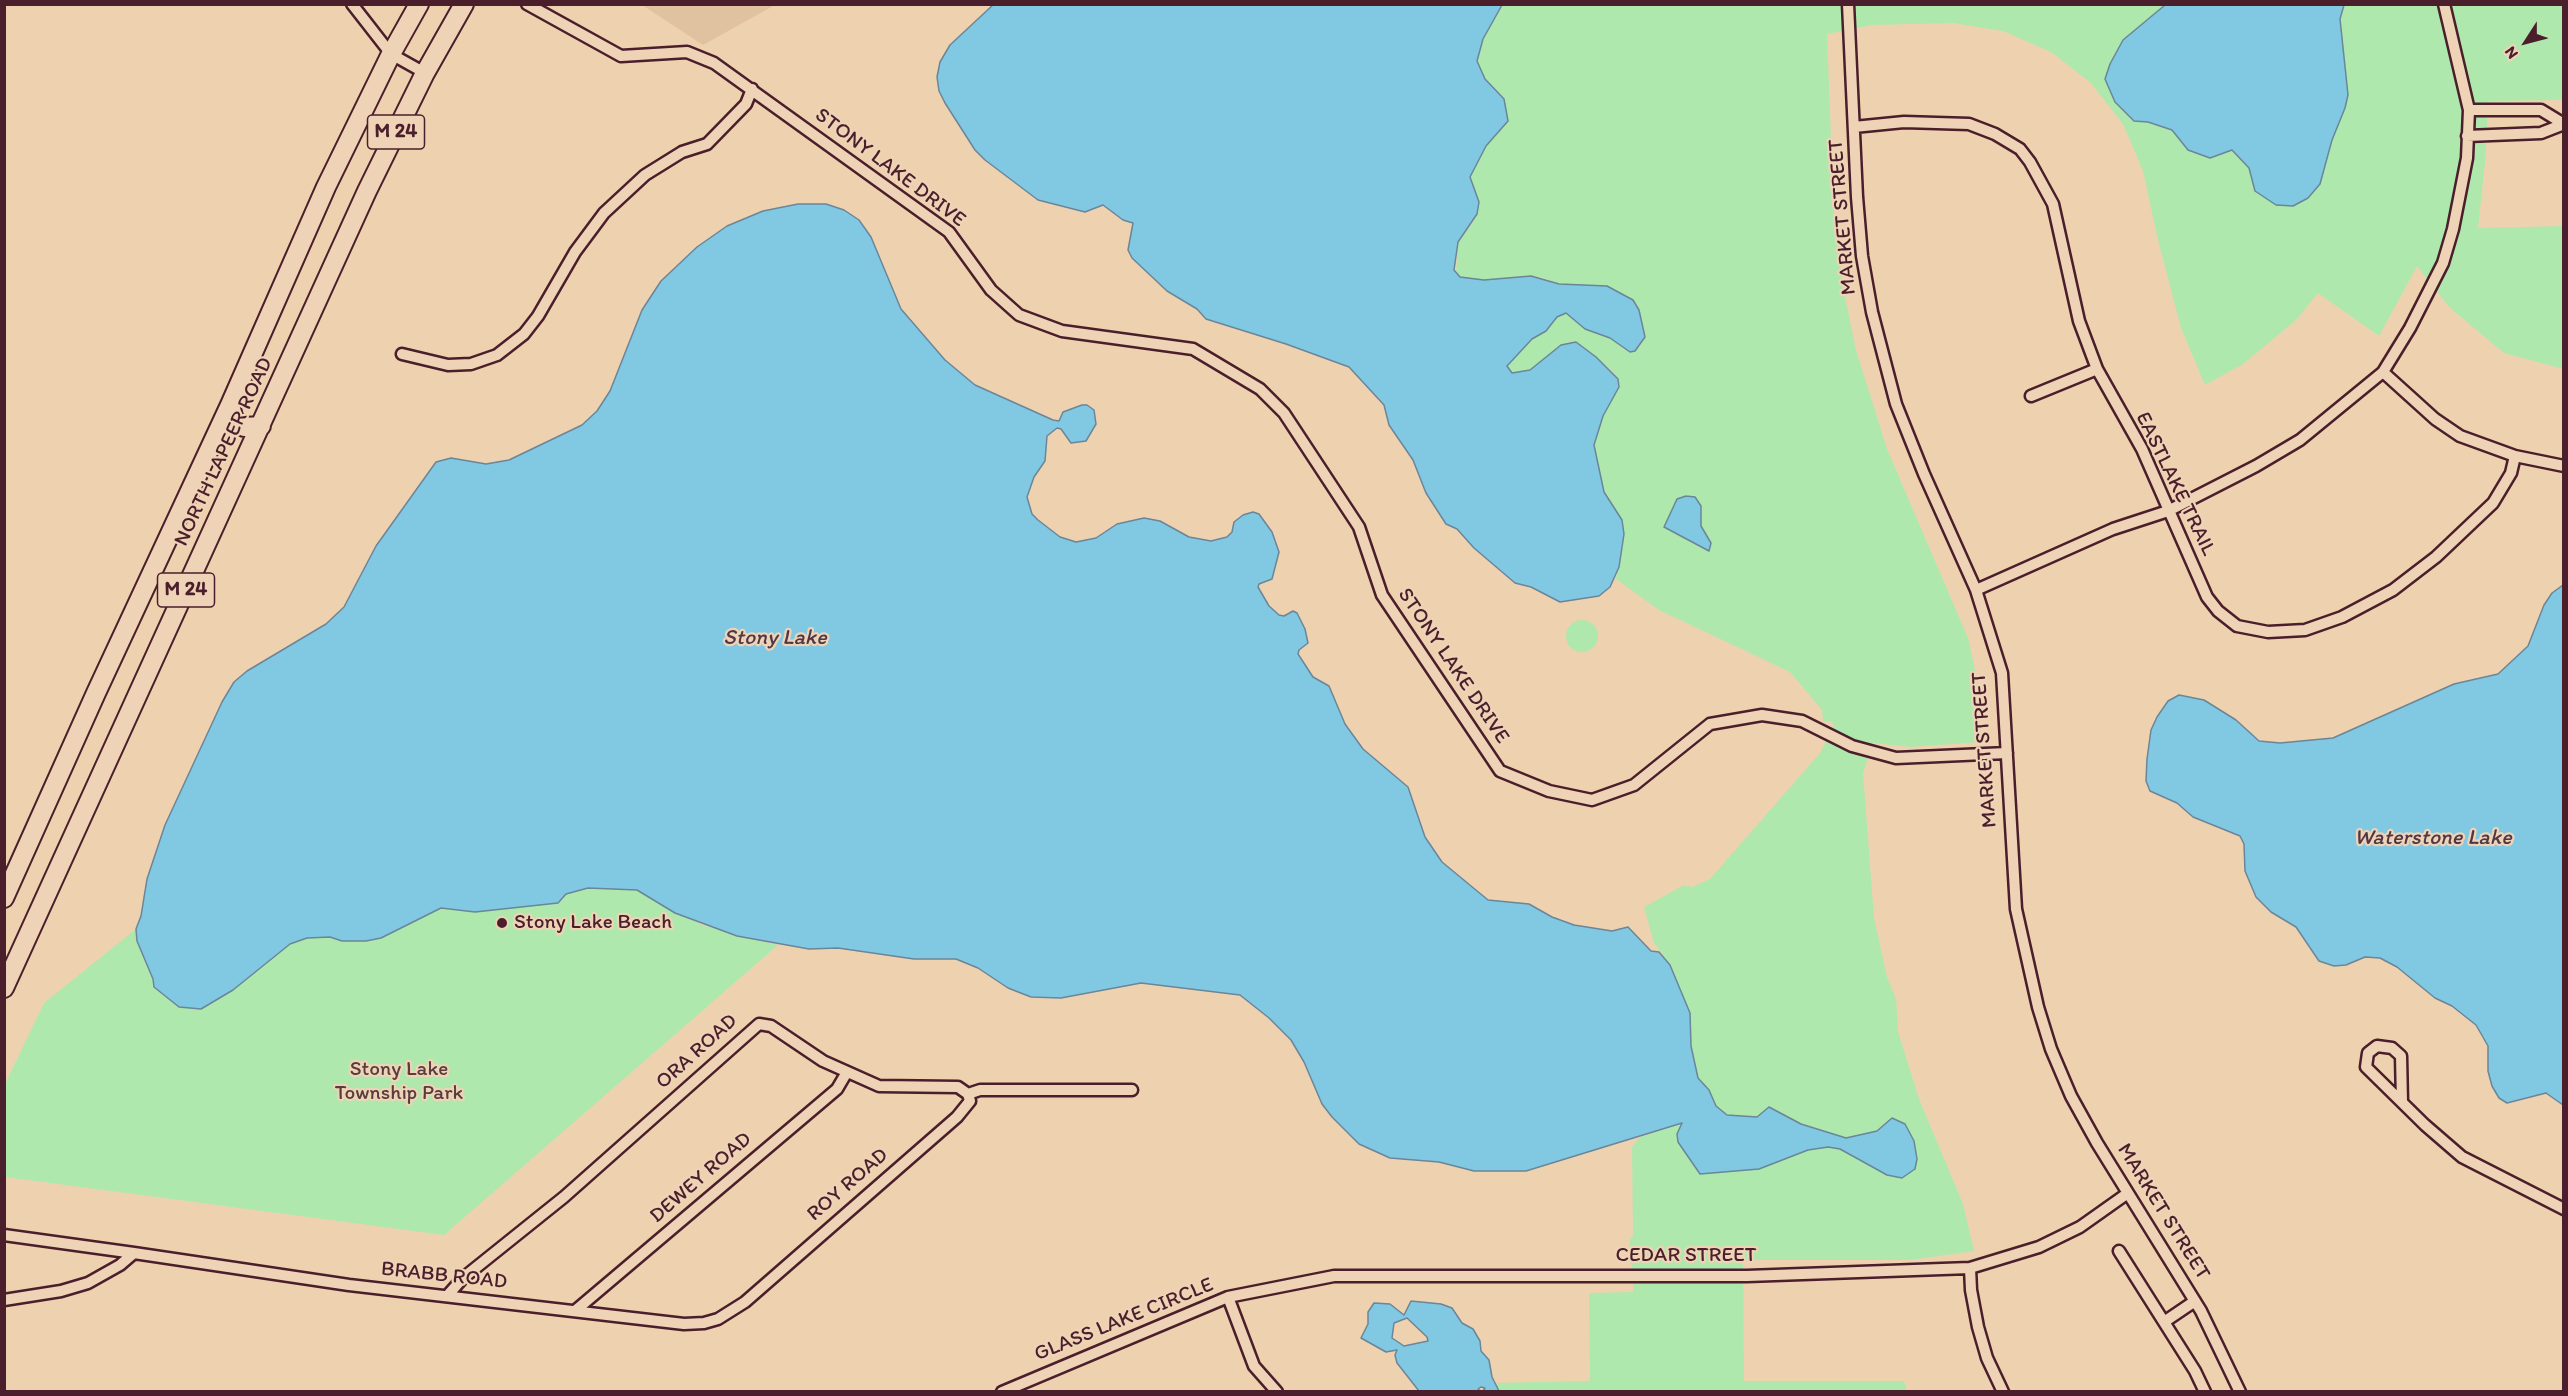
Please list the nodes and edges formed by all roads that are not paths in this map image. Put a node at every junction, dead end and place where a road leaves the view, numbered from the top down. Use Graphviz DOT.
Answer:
graph roads {
  1 [pos="352,4"];
  2 [pos="419,4"];
  3 [pos="464,4"];
  4 [pos="528,4"];
  5 [pos="1848,4"];
  6 [pos="2444,4"];
  7 [pos="391,54"];
  8 [pos="424,73"];
  9 [pos="752,89"];
  10 [pos="2469,110"];
  11 [pos="2564,124"];
  12 [pos="1854,127"];
  13 [pos="2468,136"];
  14 [pos="402,354"];
  15 [pos="2097,369"];
  16 [pos="2383,372"];
  17 [pos="2031,396"];
  18 [pos="230,405"];
  19 [pos="261,426"];
  20 [pos="2516,456"];
  21 [pos="2564,466"];
  22 [pos="2168,511"];
  23 [pos="1976,590"];
  24 [pos="2007,753"];
  25 [pos="4,898"];
  26 [pos="4,988"];
  27 [pos="847,1072"];
  28 [pos="1132,1090"];
  29 [pos="968,1094"];
  30 [pos="2402,1102"];
  31 [pos="2128,1192"];
  32 [pos="2564,1209"];
  33 [pos="4,1234"];
  34 [pos="2119,1251"];
  35 [pos="134,1253"];
  36 [pos="1970,1268"];
  37 [pos="447,1296"];
  38 [pos="1227,1297"];
  39 [pos="4,1300"];
  40 [pos="2195,1301"];
  41 [pos="745,1302"];
  42 [pos="576,1310"];
  43 [pos="2164,1322"];
  44 [pos="1002,1392"];
  45 [pos="1276,1392"];
  46 [pos="2003,1392"];
  47 [pos="2205,1392"];
  48 [pos="2240,1392"];
  1 -- 7 [label="street"];
  2 -- 7 [label="main road, NORTH LAPEER ROAD / M 24"];
  3 -- 8 [label="main road, NORTH LAPEER ROAD / M 24"];
  4 -- 9 [label="street, STONY LAKE DRIVE"];
  5 -- 12 [label="street, MARKET STREET"];
  6 -- 10 [label="street"];
  7 -- 8 [label="street"];
  7 -- 18 [label="main road, NORTH LAPEER ROAD / M 24"];
  8 -- 19 [label="main road, NORTH LAPEER ROAD / M 24"];
  9 -- 14 [label="street"];
  9 -- 24 [label="street, STONY LAKE DRIVE"];
  10 -- 11 [label="street"];
  10 -- 13 [label="street"];
  11 -- 13 [label="street"];
  12 -- 15 [label="street, EASTLAKE TRAIL"];
  12 -- 23 [label="street, MARKET STREET"];
  13 -- 16 [label="street"];
  15 -- 17 [label="street"];
  15 -- 22 [label="street, EASTLAKE TRAIL"];
  16 -- 20 [label="street"];
  16 -- 22 [label="street"];
  18 -- 19 [label="main road"];
  18 -- 25 [label="main road, NORTH LAPEER ROAD / M 24"];
  19 -- 26 [label="main road, NORTH LAPEER ROAD / M 24"];
  20 -- 21 [label="street"];
  20 -- 22 [label="street, EASTLAKE TRAIL"];
  22 -- 23 [label="street"];
  23 -- 24 [label="street, MARKET STREET"];
  24 -- 31 [label="street, MARKET STREET"];
  27 -- 29 [label="street, ORA ROAD"];
  27 -- 37 [label="street, ORA ROAD"];
  27 -- 42 [label="street, DEWEY ROAD"];
  28 -- 29 [label="street, ORA ROAD"];
  29 -- 41 [label="street, ROY ROAD"];
  30 -- 30 [label="street"];
  30 -- 32 [label="street"];
  31 -- 36 [label="street, CEDAR STREET"];
  31 -- 40 [label="street, MARKET STREET"];
  33 -- 35 [label="street, BRABB ROAD"];
  34 -- 43 [label="street"];
  35 -- 37 [label="street, BRABB ROAD"];
  35 -- 39 [label="street"];
  36 -- 38 [label="street, CEDAR STREET"];
  36 -- 46 [label="street"];
  37 -- 42 [label="street, BRABB ROAD"];
  38 -- 44 [label="street, GLASS LAKE CIRCLE"];
  38 -- 45 [label="street, GLASS LAKE CIRCLE"];
  40 -- 43 [label="street"];
  40 -- 48 [label="street, MARKET STREET"];
  41 -- 42 [label="street, BRABB ROAD"];
  43 -- 47 [label="street"];
}
